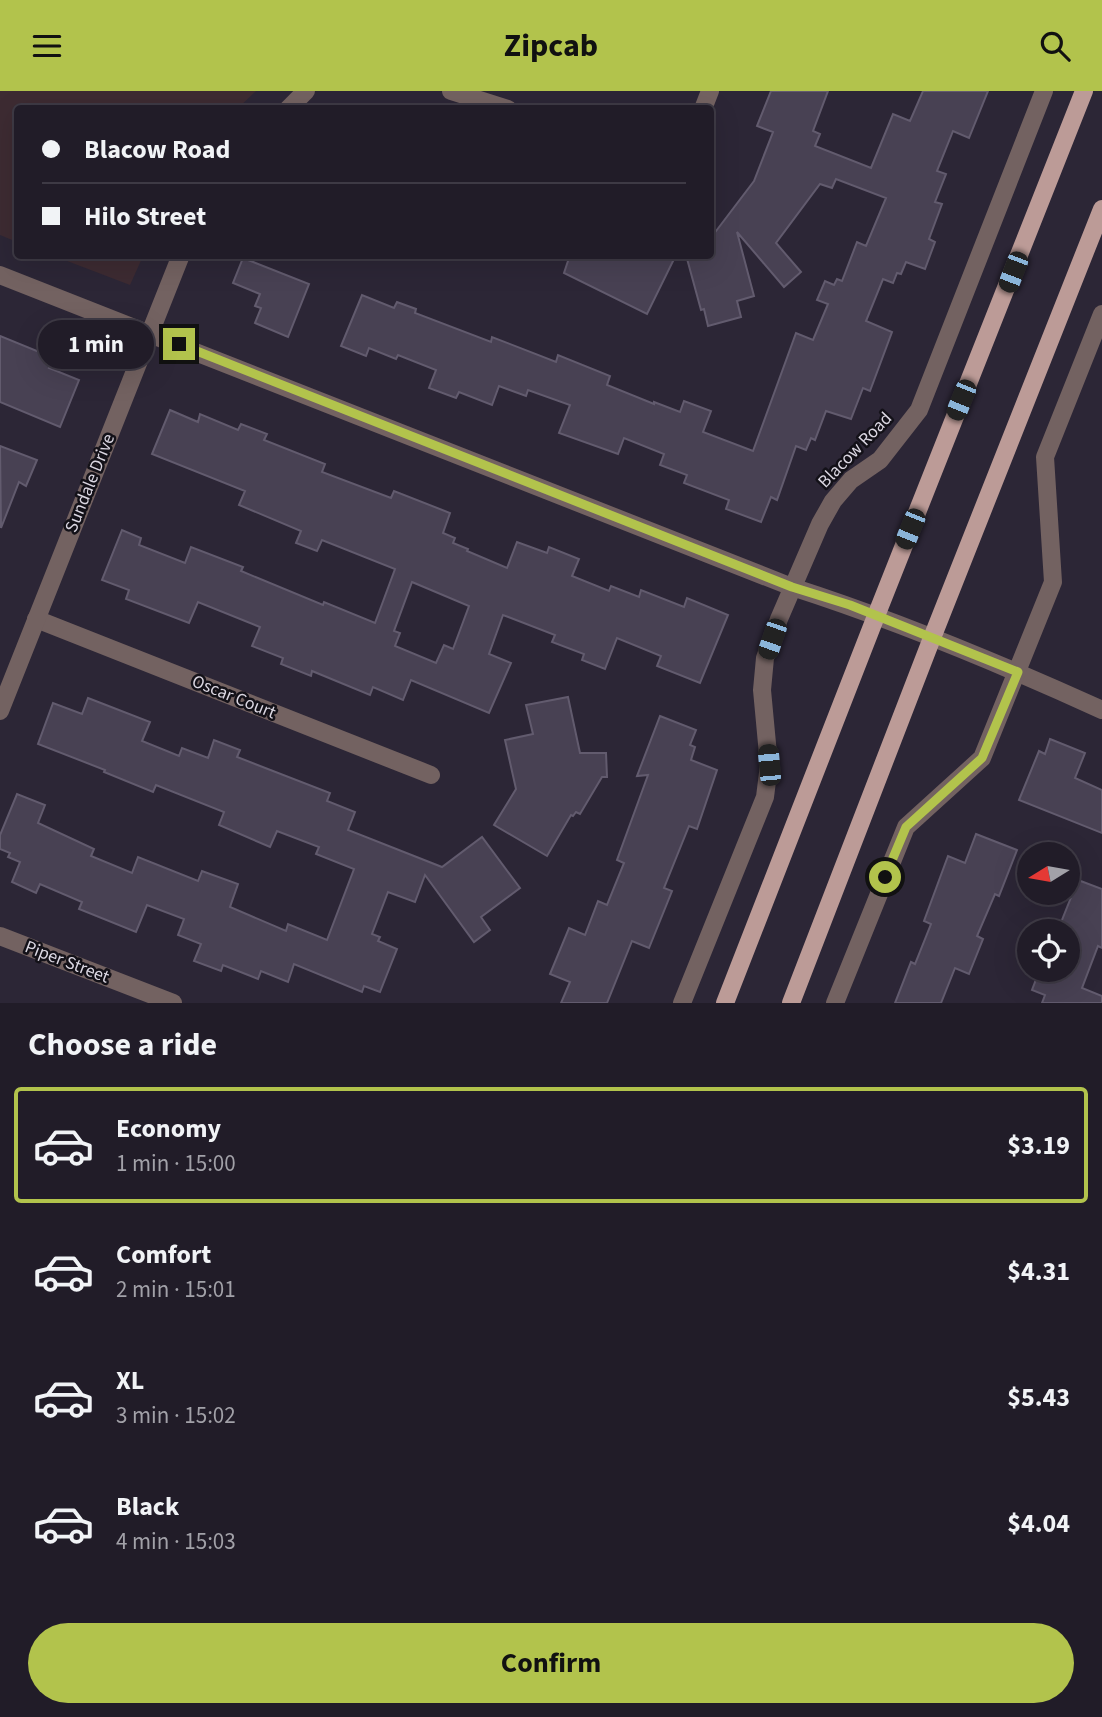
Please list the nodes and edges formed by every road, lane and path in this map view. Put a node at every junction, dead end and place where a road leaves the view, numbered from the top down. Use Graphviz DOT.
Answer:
graph roads {
  1 [pos="306,91"];
  2 [pos="451,91"];
  3 [pos="1044,91"];
  4 [pos="1084,91"];
  5 [pos="292,105"];
  6 [pos="495,105"];
  7 [pos="1102,209"];
  8 [pos="179,259"];
  9 [pos="0,275"];
  10 [pos="1102,314"];
  11 [pos="149,333"];
  12 [pos="792,587"];
  13 [pos="876,616"];
  14 [pos="36,619"];
  15 [pos="932,638"];
  16 [pos="1018,672"];
  17 [pos="1102,710"];
  18 [pos="0,711"];
  19 [pos="431,775"];
  20 [pos="0,936"];
  21 [pos="173,1003"];
  22 [pos="682,1003"];
  23 [pos="725,1003"];
  24 [pos="791,1003"];
  25 [pos="835,1003"];
  1 -- 5 [label="street"];
  2 -- 6 [label="street"];
  3 -- 12 [label="street, Blacow Road"];
  4 -- 13 [label="main road"];
  7 -- 15 [label="main road"];
  8 -- 11 [label="street, Sundale Drive"];
  9 -- 11 [label="street"];
  10 -- 16 [label="street"];
  11 -- 12 [label="street"];
  11 -- 14 [label="street, Sundale Drive"];
  12 -- 13 [label="street"];
  12 -- 22 [label="street, Blacow Road"];
  13 -- 15 [label="street"];
  13 -- 23 [label="main road"];
  14 -- 18 [label="street, Sundale Drive"];
  14 -- 19 [label="street, Oscar Court"];
  15 -- 16 [label="street"];
  15 -- 24 [label="main road"];
  16 -- 17 [label="street"];
  16 -- 25 [label="street"];
  20 -- 21 [label="street, Piper Street"];
}
